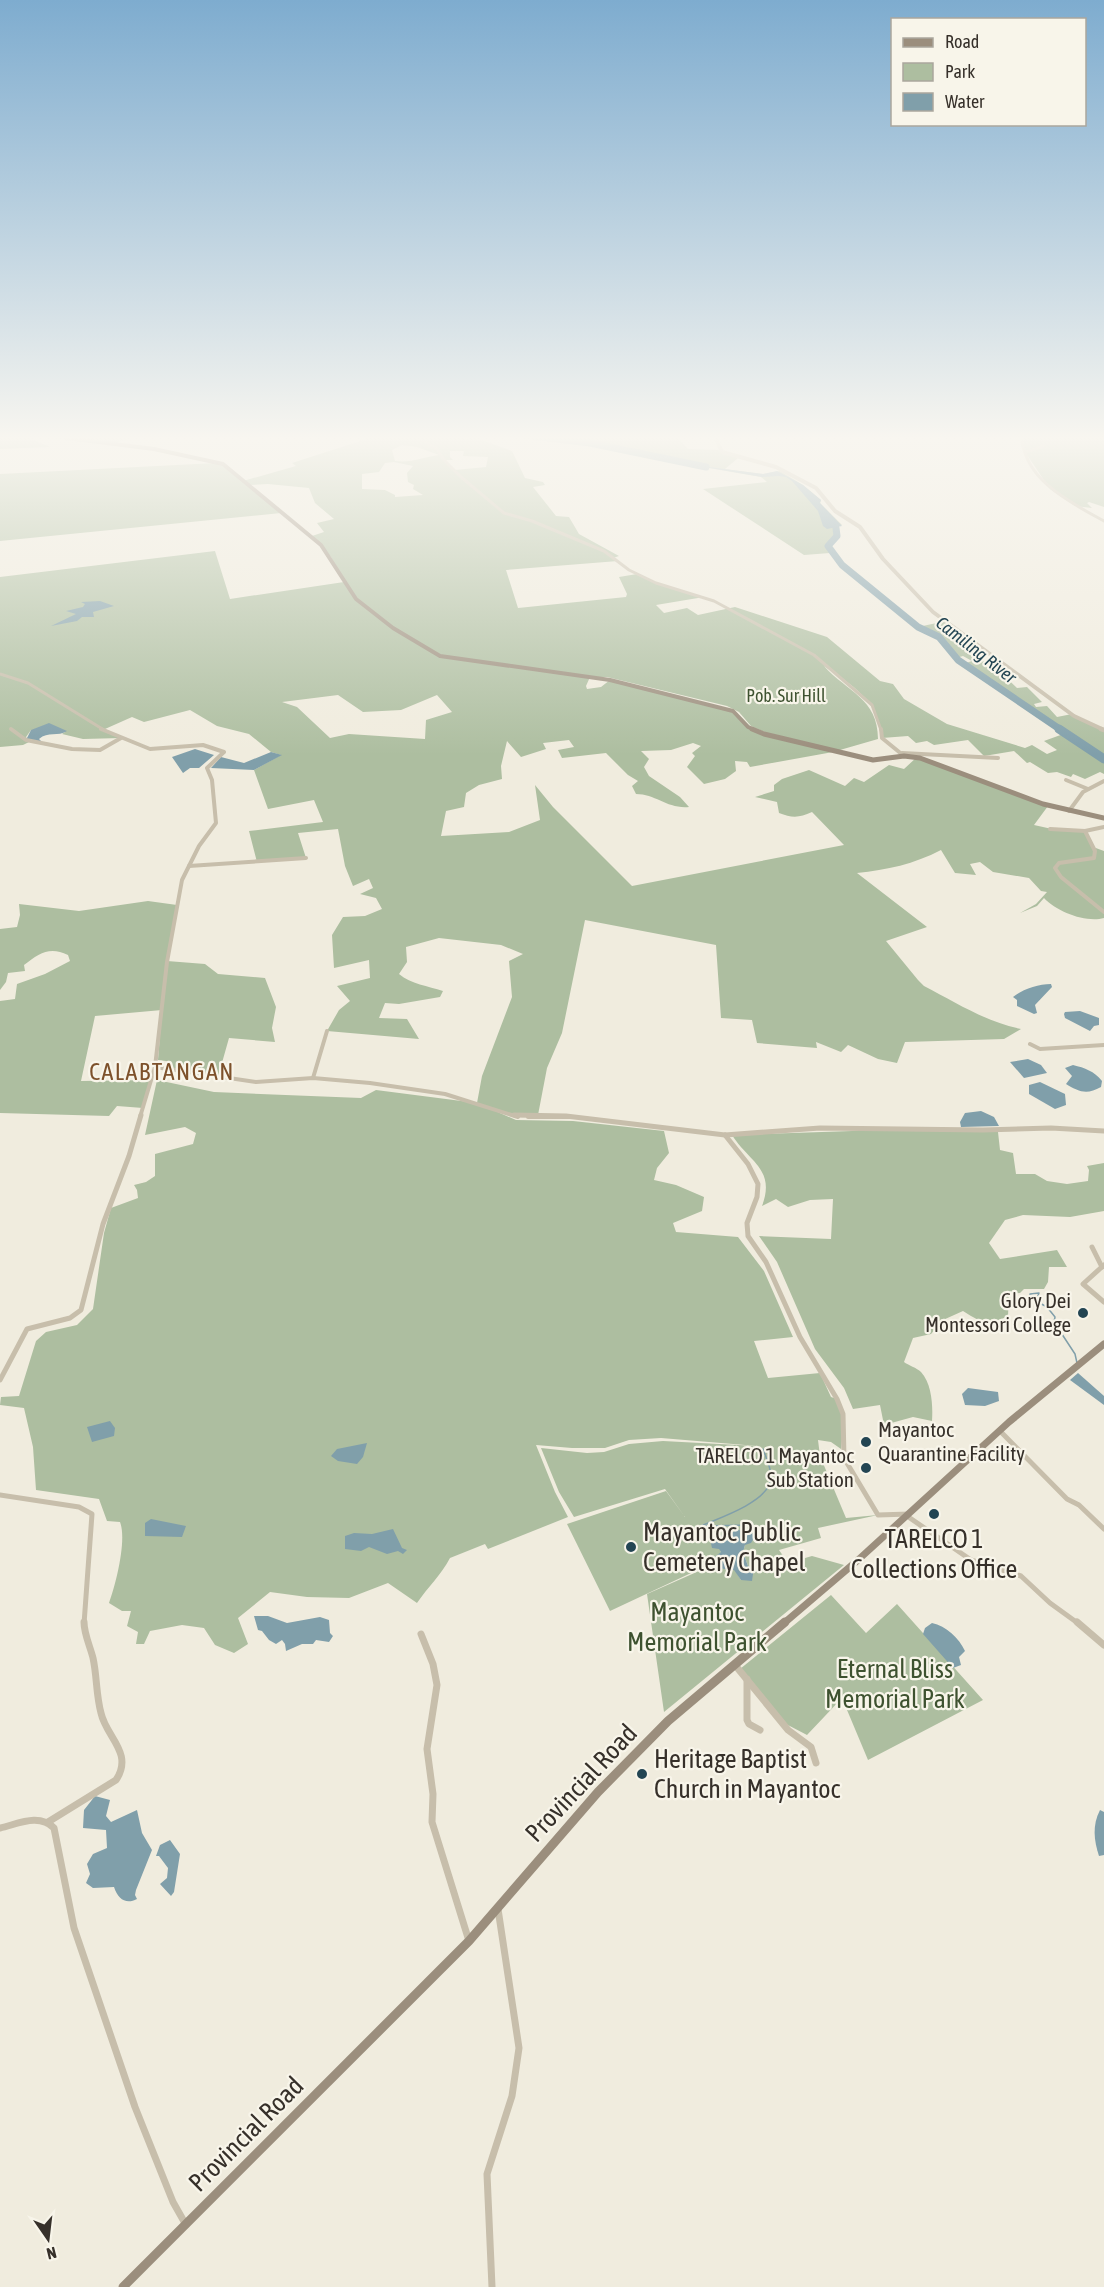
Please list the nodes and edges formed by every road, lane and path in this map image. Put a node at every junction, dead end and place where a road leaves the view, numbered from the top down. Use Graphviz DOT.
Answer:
graph roads {
  1 [pos="318,542"];
  2 [pos="582,542"];
  3 [pos="871,542"];
  4 [pos="0,674"];
  5 [pos="10,729"];
  6 [pos="1104,730"];
  7 [pos="121,738"];
  8 [pos="899,752"];
  9 [pos="904,756"];
  10 [pos="998,758"];
  11 [pos="1066,780"];
  12 [pos="1104,781"];
  13 [pos="1088,789"];
  14 [pos="1069,811"];
  15 [pos="1104,819"];
  16 [pos="1104,827"];
  17 [pos="1050,829"];
  18 [pos="1085,831"];
  19 [pos="306,858"];
  20 [pos="189,866"];
  21 [pos="1104,912"];
  22 [pos="327,1031"];
  23 [pos="1030,1044"];
  24 [pos="1104,1045"];
  25 [pos="155,1067"];
  26 [pos="313,1078"];
  27 [pos="1104,1131"];
  28 [pos="725,1134"];
  29 [pos="1092,1247"];
  30 [pos="1103,1266"];
  31 [pos="1104,1302"];
  32 [pos="1104,1344"];
  33 [pos="0,1380"];
  34 [pos="1000,1431"];
  35 [pos="0,1495"];
  36 [pos="908,1515"];
  37 [pos="1104,1529"];
  38 [pos="422,1634"];
  39 [pos="1104,1645"];
  40 [pos="734,1664"];
  41 [pos="747,1679"];
  42 [pos="760,1730"];
  43 [pos="816,1763"];
  44 [pos="48,1822"];
  45 [pos="0,1828"];
  46 [pos="497,1907"];
  47 [pos="469,1941"];
  48 [pos="186,2225"];
  49 [pos="123,2287"];
  50 [pos="492,2287"];
  1 -- 9 [label="main road"];
  2 -- 8 [label="street"];
  3 -- 6 [label="street"];
  4 -- 7 [label="street"];
  5 -- 7 [label="street"];
  7 -- 20 [label="street"];
  8 -- 9 [label="street"];
  8 -- 10 [label="street"];
  9 -- 14 [label="main road"];
  11 -- 13 [label="street"];
  12 -- 13 [label="street"];
  13 -- 14 [label="street"];
  14 -- 15 [label="main road"];
  16 -- 18 [label="street"];
  17 -- 18 [label="street"];
  18 -- 21 [label="street"];
  19 -- 20 [label="street"];
  20 -- 25 [label="street"];
  22 -- 26 [label="street"];
  23 -- 24 [label="street"];
  25 -- 26 [label="street"];
  25 -- 33 [label="street"];
  26 -- 28 [label="street"];
  27 -- 28 [label="street"];
  28 -- 36 [label="street"];
  29 -- 30 [label="street"];
  30 -- 31 [label="street"];
  32 -- 34 [label="main road, Provincial Road"];
  34 -- 36 [label="main road, Provincial Road"];
  34 -- 37 [label="street"];
  35 -- 44 [label="street"];
  36 -- 39 [label="street"];
  36 -- 40 [label="main road, Provincial Road"];
  38 -- 47 [label="street"];
  40 -- 41 [label="street"];
  40 -- 46 [label="main road, Provincial Road"];
  41 -- 42 [label="street"];
  41 -- 43 [label="street"];
  44 -- 45 [label="street"];
  44 -- 48 [label="street"];
  46 -- 47 [label="main road, Provincial Road"];
  46 -- 50 [label="street"];
  47 -- 48 [label="main road, Provincial Road"];
  48 -- 49 [label="main road, Provincial Road"];
}
